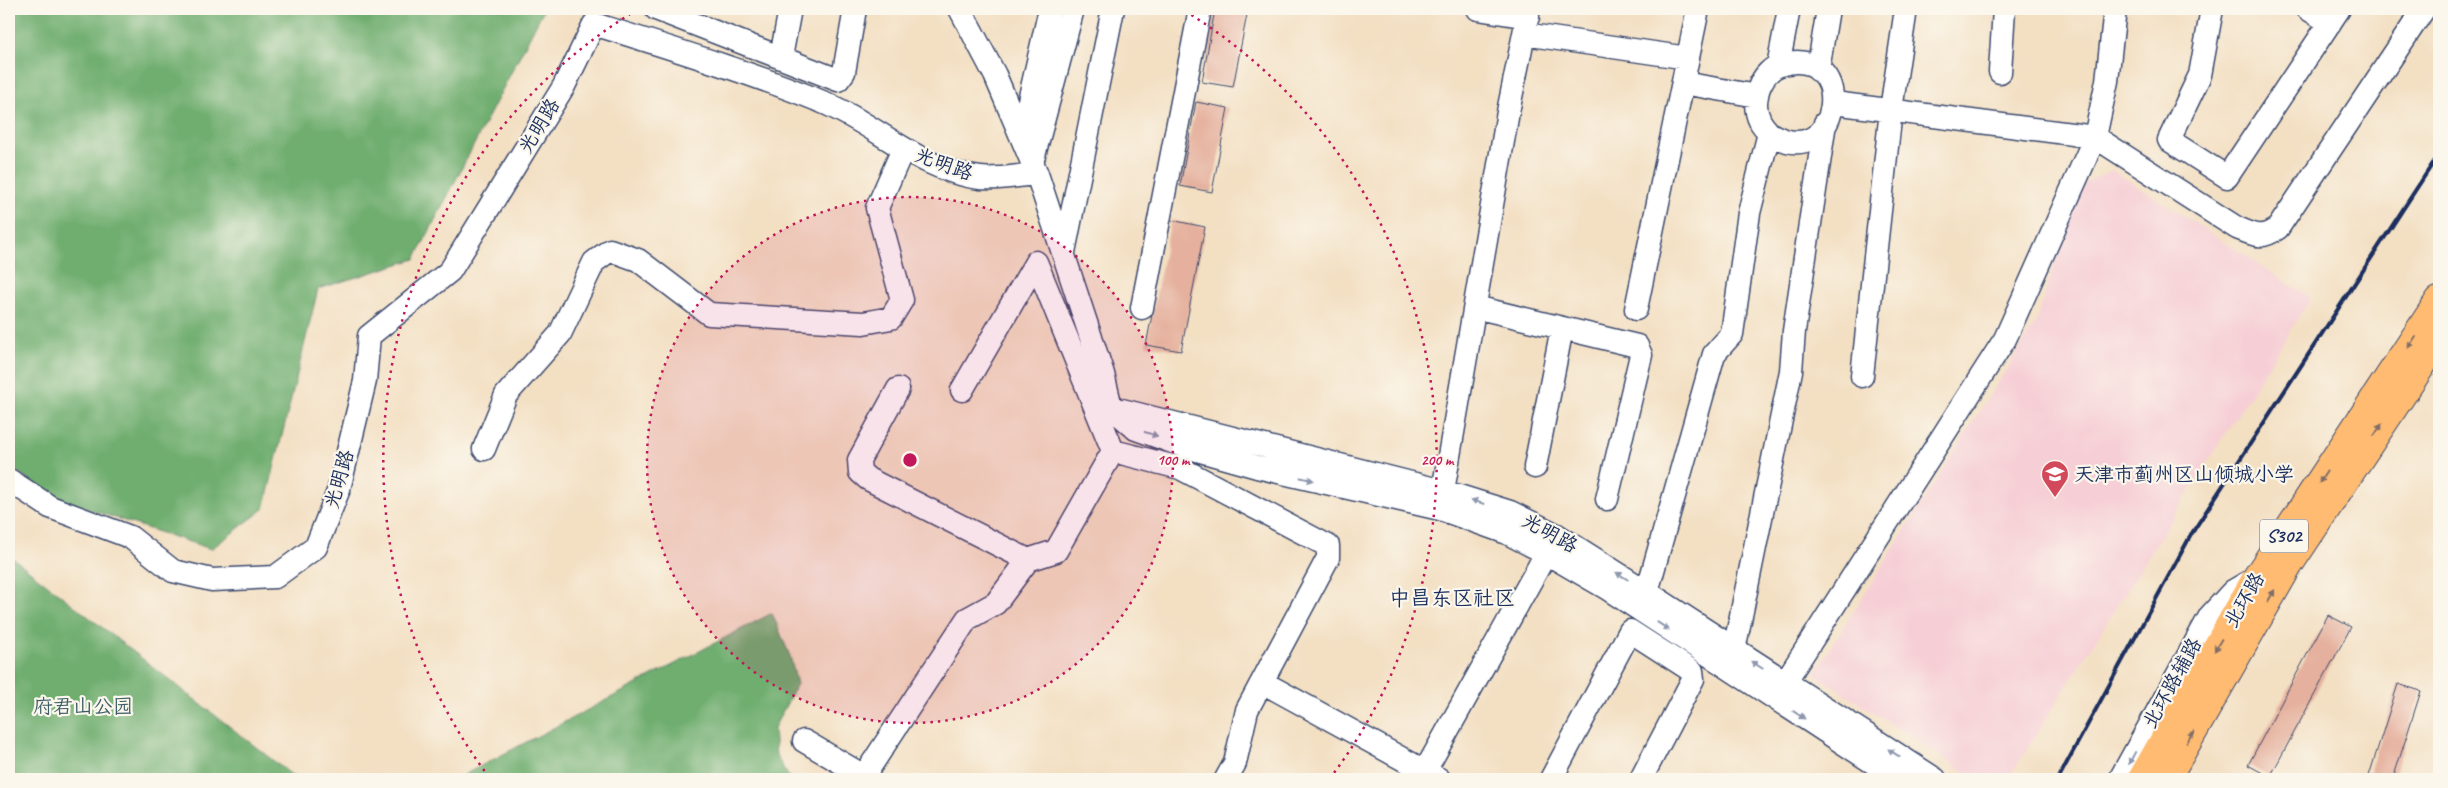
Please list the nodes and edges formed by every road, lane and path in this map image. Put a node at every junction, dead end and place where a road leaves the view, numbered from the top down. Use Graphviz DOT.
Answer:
graph roads {
  1 [pos="656,9"];
  2 [pos="790,9"];
  3 [pos="855,9"];
  4 [pos="960,9"];
  5 [pos="1050,9"];
  6 [pos="1073,9"];
  7 [pos="1113,9"];
  8 [pos="1200,9"];
  9 [pos="1478,9"];
  10 [pos="1698,9"];
  11 [pos="1789,9"];
  12 [pos="1828,9"];
  13 [pos="1906,9"];
  14 [pos="2004,9"];
  15 [pos="2115,9"];
  16 [pos="2212,9"];
  17 [pos="2308,9"];
  18 [pos="2424,9"];
  19 [pos="694,15"];
  20 [pos="2335,16"];
  21 [pos="1527,20"];
  22 [pos="781,57"];
  23 [pos="1688,58"];
  24 [pos="1778,66"];
  25 [pos="1818,70"];
  26 [pos="2000,72"];
  27 [pos="1683,83"];
  28 [pos="1758,96"];
  29 [pos="1834,103"];
  30 [pos="1892,110"];
  31 [pos="1825,124"];
  32 [pos="1769,133"];
  33 [pos="1021,136"];
  34 [pos="2095,137"];
  35 [pos="903,149"];
  36 [pos="1035,168"];
  37 [pos="1064,253"];
  38 [pos="2439,301"];
  39 [pos="1475,307"];
  40 [pos="1142,308"];
  41 [pos="1636,309"];
  42 [pos="1562,328"];
  43 [pos="2439,339"];
  44 [pos="1862,376"];
  45 [pos="898,389"];
  46 [pos="962,390"];
  47 [pos="1111,407"];
  48 [pos="484,450"];
  49 [pos="1113,450"];
  50 [pos="1535,467"];
  51 [pos="9,480"];
  52 [pos="1443,491"];
  53 [pos="1607,499"];
  54 [pos="1551,544"];
  55 [pos="1028,560"];
  56 [pos="2257,577"];
  57 [pos="1647,592"];
  58 [pos="1734,650"];
  59 [pos="1262,682"];
  60 [pos="1785,682"];
  61 [pos="804,740"];
  62 [pos="1432,775"];
  63 [pos="867,778"];
  64 [pos="1226,779"];
  65 [pos="1551,779"];
  66 [pos="1641,779"];
  67 [pos="1898,779"];
  68 [pos="1935,779"];
  69 [pos="2120,779"];
  70 [pos="2142,779"];
  71 [pos="2166,779"];
  1 -- 19 [label="street"];
  2 -- 22 [label="street"];
  3 -- 22 [label="street"];
  4 -- 33 [label="street"];
  5 -- 33 [label="street"];
  6 -- 36 [label="street"];
  7 -- 37 [label="street"];
  8 -- 40 [label="street"];
  9 -- 21 [label="street"];
  10 -- 23 [label="street"];
  11 -- 24 [label="street"];
  12 -- 25 [label="street"];
  13 -- 30 [label="street"];
  14 -- 26 [label="street"];
  15 -- 34 [label="street"];
  16 -- 20 [label="street"];
  17 -- 20 [label="street"];
  18 -- 34 [label="street"];
  19 -- 22 [label="street"];
  21 -- 23 [label="street"];
  21 -- 39 [label="street"];
  23 -- 27 [label="street"];
  24 -- 25 [label="street"];
  24 -- 28 [label="street"];
  25 -- 29 [label="street"];
  27 -- 28 [label="street"];
  27 -- 41 [label="street"];
  28 -- 32 [label="street"];
  29 -- 30 [label="street"];
  29 -- 31 [label="street"];
  30 -- 34 [label="street"];
  30 -- 44 [label="street"];
  31 -- 32 [label="street"];
  31 -- 58 [label="street"];
  32 -- 57 [label="street"];
  33 -- 36 [label="street"];
  34 -- 60 [label="street"];
  35 -- 36 [label="street, 光明路"];
  35 -- 48 [label="street"];
  35 -- 51 [label="street, 光明路"];
  36 -- 37 [label="street"];
  37 -- 47 [label="street"];
  38 -- 56 [label="highway, 北环路 / S302, one-way"];
  39 -- 42 [label="street"];
  39 -- 52 [label="street"];
  42 -- 50 [label="street"];
  42 -- 53 [label="street"];
  71 -- 43 [label="highway, 北环路 / S302, one-way"];
  45 -- 55 [label="street"];
  46 -- 49 [label="street"];
  47 -- 52 [label="street, 光明路"];
  47 -- 54 [label="street, 光明路, one-way"];
  49 -- 55 [label="street"];
  49 -- 59 [label="street"];
  54 -- 52 [label="street, 光明路, one-way"];
  57 -- 54 [label="street, 光明路, one-way"];
  54 -- 62 [label="street"];
  54 -- 67 [label="street, 光明路, one-way"];
  55 -- 63 [label="street"];
  56 -- 69 [label="street, 北环路辅路, one-way"];
  56 -- 70 [label="highway, 北环路 / S302, one-way"];
  57 -- 58 [label="street, 光明路"];
  60 -- 58 [label="street, 光明路, one-way"];
  59 -- 62 [label="street"];
  59 -- 64 [label="street"];
  68 -- 60 [label="street, 光明路, one-way"];
  61 -- 63 [label="street"];
  65 -- 66 [label="street"];
}
